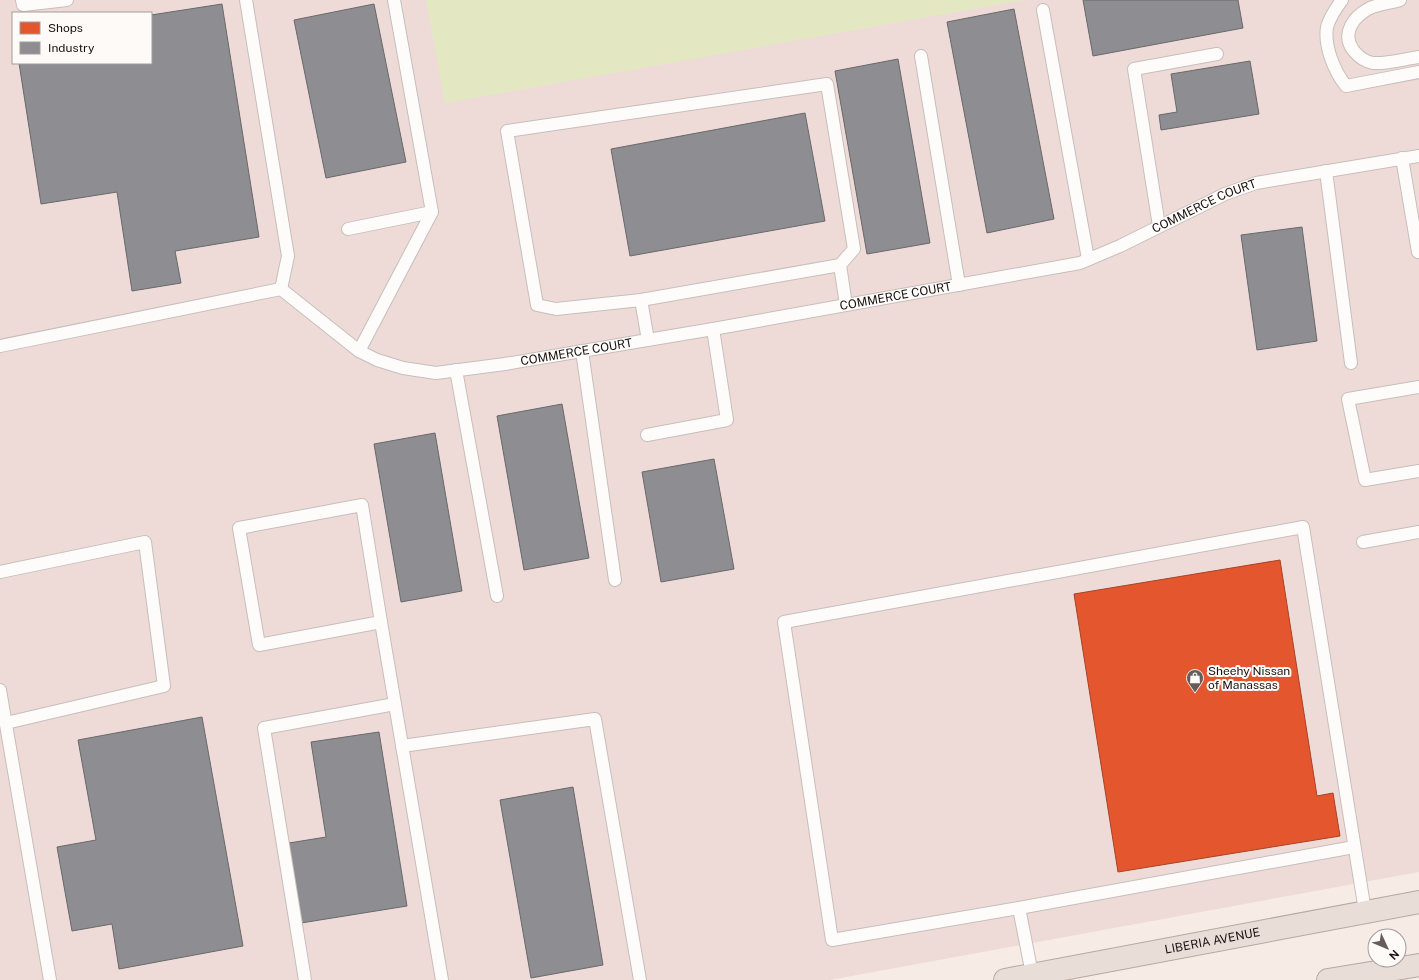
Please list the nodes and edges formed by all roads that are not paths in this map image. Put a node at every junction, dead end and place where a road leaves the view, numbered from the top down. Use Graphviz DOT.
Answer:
graph roads {
  1 [pos="22,0"];
  2 [pos="67,0"];
  3 [pos="246,0"];
  4 [pos="394,0"];
  5 [pos="1342,0"];
  6 [pos="1400,0"];
  7 [pos="1044,10"];
  8 [pos="1217,54"];
  9 [pos="921,56"];
  10 [pos="1419,57"];
  11 [pos="1419,72"];
  12 [pos="1419,156"];
  13 [pos="1402,158"];
  14 [pos="1326,171"];
  15 [pos="432,212"];
  16 [pos="1159,226"];
  17 [pos="348,229"];
  18 [pos="1419,254"];
  19 [pos="1088,259"];
  20 [pos="840,265"];
  21 [pos="959,285"];
  22 [pos="281,290"];
  23 [pos="641,300"];
  24 [pos="846,305"];
  25 [pos="713,329"];
  26 [pos="648,340"];
  27 [pos="0,346"];
  28 [pos="359,351"];
  29 [pos="582,351"];
  30 [pos="1351,363"];
  31 [pos="456,370"];
  32 [pos="1419,386"];
  33 [pos="647,435"];
  34 [pos="1419,471"];
  35 [pos="1419,532"];
  36 [pos="1363,542"];
  37 [pos="0,572"];
  38 [pos="615,580"];
  39 [pos="497,596"];
  40 [pos="381,622"];
  41 [pos="0,690"];
  42 [pos="395,704"];
  43 [pos="6,723"];
  44 [pos="402,746"];
  45 [pos="1354,847"];
  46 [pos="1419,902"];
  47 [pos="1018,908"];
  48 [pos="1365,911"];
  49 [pos="1419,965"];
  50 [pos="1032,978"];
  51 [pos="50,980"];
  52 [pos="305,980"];
  53 [pos="442,980"];
  54 [pos="640,980"];
  55 [pos="1005,980"];
  56 [pos="1328,980"];
  1 -- 2 [label="lane"];
  3 -- 22 [label="lane"];
  4 -- 15 [label="lane"];
  5 -- 11 [label="lane"];
  6 -- 10 [label="lane"];
  7 -- 19 [label="lane"];
  8 -- 16 [label="lane"];
  9 -- 21 [label="lane"];
  12 -- 13 [label="lane, COMMERCE COURT"];
  13 -- 14 [label="lane, COMMERCE COURT"];
  13 -- 18 [label="lane"];
  14 -- 16 [label="lane, COMMERCE COURT"];
  14 -- 30 [label="lane"];
  15 -- 17 [label="lane"];
  15 -- 28 [label="lane"];
  16 -- 19 [label="lane, COMMERCE COURT"];
  19 -- 21 [label="lane, COMMERCE COURT"];
  20 -- 23 [label="lane"];
  20 -- 23 [label="lane"];
  20 -- 24 [label="lane"];
  21 -- 24 [label="lane, COMMERCE COURT"];
  22 -- 27 [label="lane"];
  22 -- 28 [label="lane, COMMERCE COURT"];
  23 -- 26 [label="lane"];
  24 -- 25 [label="lane, COMMERCE COURT"];
  25 -- 26 [label="lane, COMMERCE COURT"];
  25 -- 33 [label="lane"];
  26 -- 29 [label="lane, COMMERCE COURT"];
  28 -- 31 [label="lane, COMMERCE COURT"];
  29 -- 31 [label="lane, COMMERCE COURT"];
  29 -- 38 [label="lane"];
  31 -- 39 [label="lane"];
  32 -- 34 [label="lane"];
  35 -- 36 [label="lane"];
  37 -- 43 [label="lane"];
  40 -- 40 [label="lane"];
  40 -- 42 [label="lane"];
  41 -- 43 [label="lane"];
  42 -- 44 [label="lane"];
  42 -- 52 [label="lane"];
  43 -- 51 [label="lane"];
  44 -- 53 [label="lane"];
  44 -- 54 [label="lane"];
  45 -- 47 [label="lane"];
  45 -- 47 [label="lane"];
  45 -- 48 [label="lane"];
  46 -- 48 [label="highway, LIBERIA AVENUE"];
  47 -- 50 [label="lane"];
  48 -- 50 [label="highway, LIBERIA AVENUE"];
  49 -- 56 [label="highway"];
  50 -- 55 [label="highway, LIBERIA AVENUE"];
}
